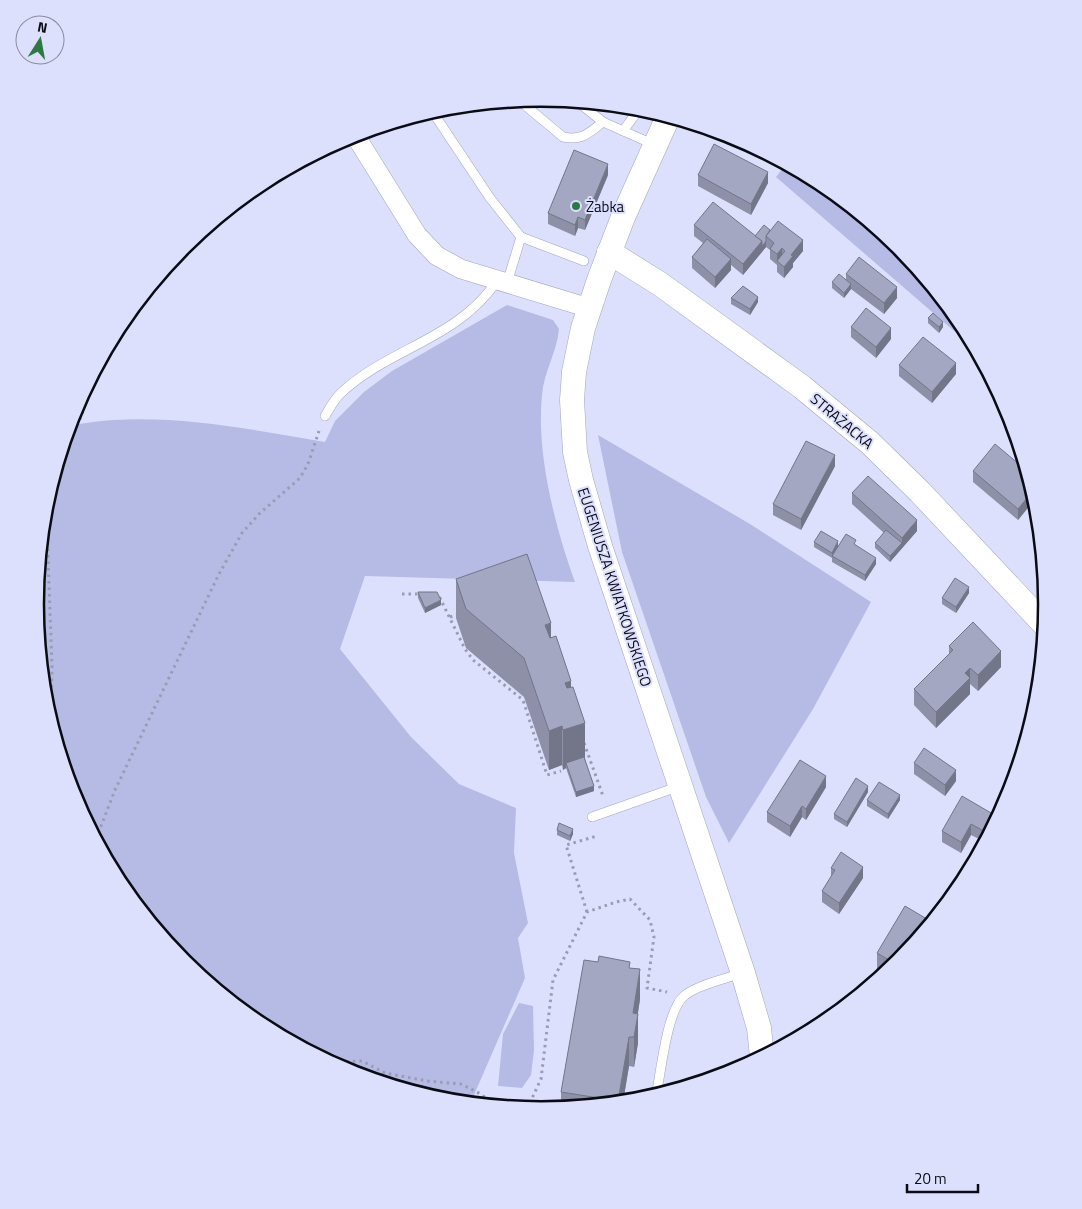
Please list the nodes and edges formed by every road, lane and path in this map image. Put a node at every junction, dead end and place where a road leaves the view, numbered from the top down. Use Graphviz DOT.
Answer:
graph roads {
  1 [pos="528,107"];
  2 [pos="588,110"];
  3 [pos="634,116"];
  4 [pos="436,119"];
  5 [pos="603,122"];
  6 [pos="665,123"];
  7 [pos="623,131"];
  8 [pos="359,142"];
  9 [pos="655,145"];
  10 [pos="521,237"];
  11 [pos="609,252"];
  12 [pos="584,261"];
  13 [pos="502,282"];
  14 [pos="589,308"];
  15 [pos="324,416"];
  16 [pos="47,552"];
  17 [pos="402,594"];
  18 [pos="459,614"];
  19 [pos="450,617"];
  20 [pos="1038,617"];
  21 [pos="52,692"];
  22 [pos="582,738"];
  23 [pos="561,771"];
  24 [pos="680,786"];
  25 [pos="604,800"];
  26 [pos="592,816"];
  27 [pos="99,832"];
  28 [pos="597,836"];
  29 [pos="587,912"];
  30 [pos="743,973"];
  31 [pos="684,996"];
  32 [pos="761,1050"];
  33 [pos="346,1062"];
  34 [pos="658,1088"];
  35 [pos="486,1098"];
  36 [pos="530,1102"];
  1 -- 5 [label="lane"];
  2 -- 5 [label="lane"];
  3 -- 7 [label="lane"];
  4 -- 10 [label="lane"];
  5 -- 7 [label="lane"];
  6 -- 9 [label="street, EUGENIUSZA KWIATKOWSKIEGO"];
  7 -- 9 [label="lane"];
  8 -- 13 [label="street"];
  9 -- 11 [label="street, EUGENIUSZA KWIATKOWSKIEGO"];
  10 -- 12 [label="lane"];
  10 -- 13 [label="lane"];
  11 -- 14 [label="street, EUGENIUSZA KWIATKOWSKIEGO"];
  11 -- 20 [label="street, STRAŻACKA"];
  13 -- 14 [label="street"];
  13 -- 15 [label="lane"];
  14 -- 24 [label="street, EUGENIUSZA KWIATKOWSKIEGO"];
  15 -- 27 [label="path"];
  16 -- 21 [label="path"];
  17 -- 19 [label="path"];
  18 -- 19 [label="path"];
  19 -- 23 [label="path"];
  22 -- 25 [label="path"];
  24 -- 26 [label="lane"];
  24 -- 30 [label="street, EUGENIUSZA KWIATKOWSKIEGO"];
  28 -- 29 [label="path"];
  29 -- 31 [label="path"];
  29 -- 36 [label="path"];
  30 -- 31 [label="lane"];
  30 -- 32 [label="street, EUGENIUSZA KWIATKOWSKIEGO"];
  31 -- 34 [label="lane"];
  33 -- 35 [label="path"];
}
